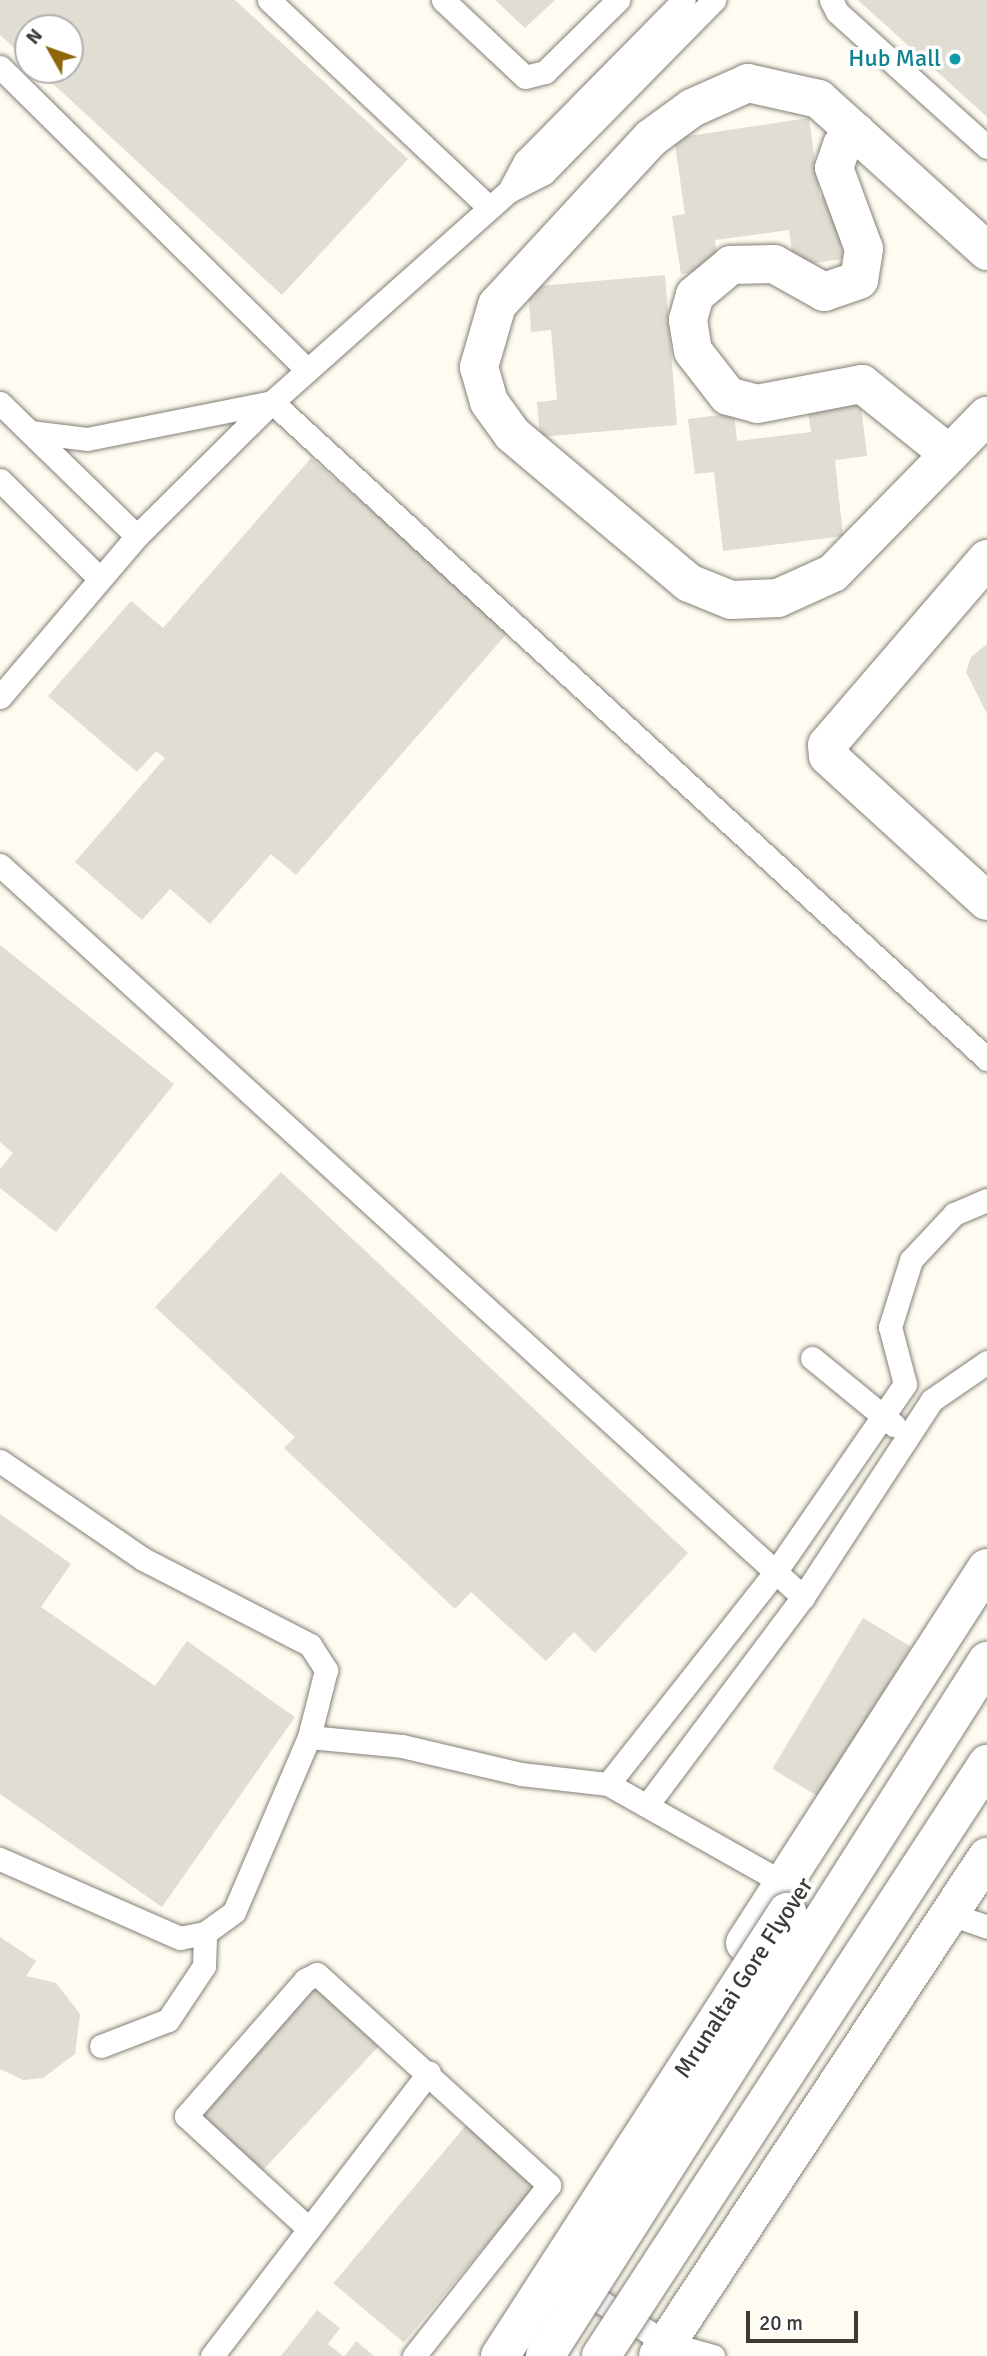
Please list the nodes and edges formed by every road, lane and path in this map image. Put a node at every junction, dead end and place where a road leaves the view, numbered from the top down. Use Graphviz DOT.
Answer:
graph roads {
  1 [pos="270,0"];
  2 [pos="443,0"];
  3 [pos="618,0"];
  4 [pos="684,0"];
  5 [pos="714,0"];
  6 [pos="831,0"];
  7 [pos="0,67"];
  8 [pos="856,132"];
  9 [pos="987,147"];
  10 [pos="509,191"];
  11 [pos="490,208"];
  12 [pos="987,251"];
  13 [pos="307,370"];
  14 [pos="272,402"];
  15 [pos="0,403"];
  16 [pos="987,416"];
  17 [pos="30,432"];
  18 [pos="949,454"];
  19 [pos="0,480"];
  20 [pos="137,536"];
  21 [pos="987,559"];
  22 [pos="99,578"];
  23 [pos="0,697"];
  24 [pos="0,865"];
  25 [pos="987,901"];
  26 [pos="987,1059"];
  27 [pos="987,1200"];
  28 [pos="813,1358"];
  29 [pos="987,1362"];
  30 [pos="905,1384"];
  31 [pos="932,1400"];
  32 [pos="884,1416"];
  33 [pos="908,1436"];
  34 [pos="0,1461"];
  35 [pos="987,1568"];
  36 [pos="774,1574"];
  37 [pos="803,1597"];
  38 [pos="987,1601"];
  39 [pos="987,1661"];
  40 [pos="309,1737"];
  41 [pos="987,1763"];
  42 [pos="608,1784"];
  43 [pos="648,1804"];
  44 [pos="987,1857"];
  45 [pos="0,1859"];
  46 [pos="785,1897"];
  47 [pos="950,1914"];
  48 [pos="987,1927"];
  49 [pos="205,1933"];
  50 [pos="101,2046"];
  51 [pos="429,2072"];
  52 [pos="309,2229"];
  53 [pos="541,2264"];
  54 [pos="662,2350"];
  55 [pos="212,2356"];
  56 [pos="414,2356"];
  57 [pos="484,2356"];
  58 [pos="500,2356"];
  59 [pos="545,2356"];
  60 [pos="601,2356"];
  61 [pos="713,2356"];
  1 -- 11 [label="lane"];
  2 -- 3 [label="lane"];
  4 -- 10 [label="lane"];
  5 -- 10 [label="lane"];
  6 -- 9 [label="lane"];
  7 -- 13 [label="lane"];
  8 -- 12 [label="street"];
  8 -- 18 [label="street"];
  8 -- 18 [label="street"];
  10 -- 11 [label="lane"];
  11 -- 13 [label="lane"];
  13 -- 14 [label="lane"];
  14 -- 17 [label="lane"];
  14 -- 20 [label="lane"];
  14 -- 26 [label="lane"];
  15 -- 17 [label="lane"];
  16 -- 18 [label="street"];
  17 -- 20 [label="lane"];
  19 -- 22 [label="lane"];
  20 -- 22 [label="lane"];
  21 -- 25 [label="street"];
  22 -- 23 [label="lane"];
  24 -- 36 [label="lane"];
  27 -- 30 [label="lane"];
  28 -- 32 [label="lane"];
  29 -- 31 [label="lane"];
  30 -- 31 [label="lane"];
  30 -- 32 [label="lane"];
  31 -- 33 [label="lane"];
  32 -- 33 [label="lane"];
  32 -- 36 [label="lane"];
  33 -- 37 [label="lane"];
  34 -- 40 [label="lane"];
  35 -- 46 [label="street"];
  36 -- 37 [label="lane"];
  36 -- 42 [label="lane"];
  37 -- 43 [label="lane"];
  38 -- 46 [label="street, Mrunaltai Gore Flyover"];
  39 -- 59 [label="street, Mrunaltai Gore Flyover, bridge"];
  40 -- 42 [label="lane"];
  40 -- 49 [label="lane"];
  41 -- 60 [label="street, bridge"];
  42 -- 43 [label="lane"];
  43 -- 46 [label="lane"];
  44 -- 47 [label="street"];
  45 -- 49 [label="lane"];
  46 -- 53 [label="street"];
  46 -- 58 [label="street, Mrunaltai Gore Flyover, bridge"];
  47 -- 48 [label="lane"];
  47 -- 54 [label="street"];
  49 -- 50 [label="lane"];
  51 -- 52 [label="lane"];
  51 -- 52 [label="lane"];
  51 -- 56 [label="lane"];
  52 -- 55 [label="lane"];
  53 -- 54 [label="lane"];
  53 -- 57 [label="street"];
  54 -- 61 [label="lane"];
}
